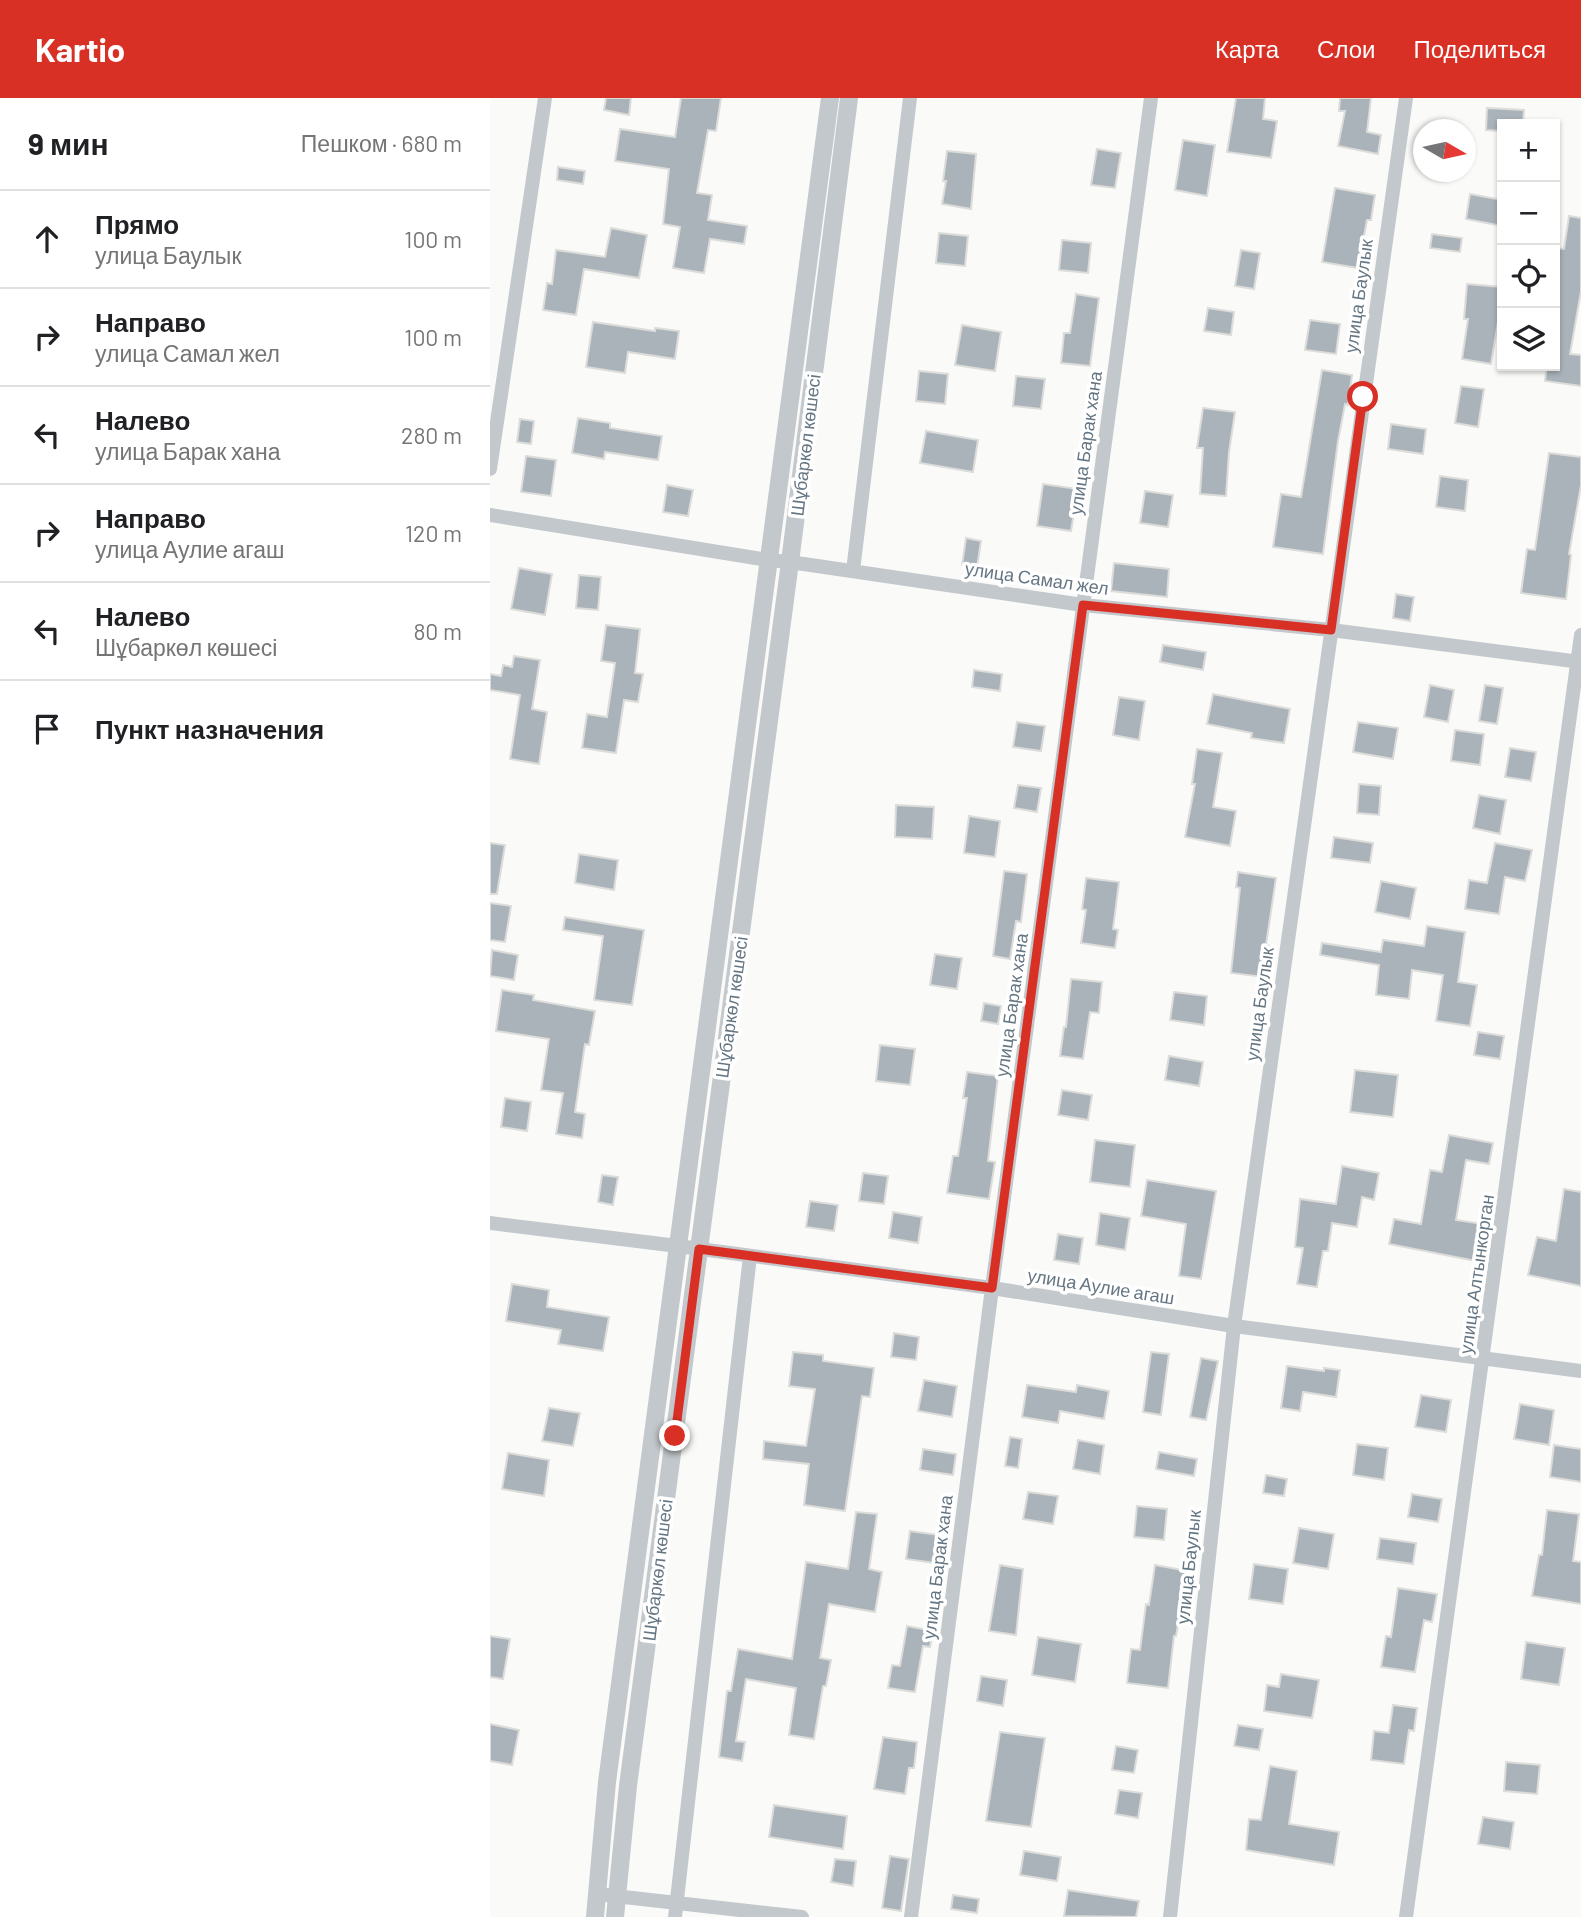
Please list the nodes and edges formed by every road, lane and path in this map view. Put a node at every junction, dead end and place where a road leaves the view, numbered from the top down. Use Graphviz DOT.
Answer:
graph roads {
  1 [pos="545,98"];
  2 [pos="830,98"];
  3 [pos="849,98"];
  4 [pos="910,98"];
  5 [pos="1151,98"];
  6 [pos="1406,98"];
  7 [pos="490,469"];
  8 [pos="490,515"];
  9 [pos="768,561"];
  10 [pos="790,562"];
  11 [pos="853,571"];
  12 [pos="1083,605"];
  13 [pos="1331,630"];
  14 [pos="1581,635"];
  15 [pos="1580,662"];
  16 [pos="490,1223"];
  17 [pos="678,1246"];
  18 [pos="699,1249"];
  19 [pos="750,1256"];
  20 [pos="992,1288"];
  21 [pos="1234,1326"];
  22 [pos="1484,1359"];
  23 [pos="1581,1371"];
  24 [pos="597,1894"];
  25 [pos="617,1896"];
  26 [pos="676,1910"];
  27 [pos="595,1917"];
  28 [pos="615,1917"];
  29 [pos="802,1917"];
  30 [pos="911,1917"];
  31 [pos="1170,1917"];
  32 [pos="1406,1917"];
  1 -- 7 [label="street"];
  2 -- 9 [label="street, Шұбаркөл көшесі"];
  3 -- 10 [label="street, Шұбаркөл көшесі"];
  4 -- 11 [label="street"];
  5 -- 12 [label="street, улица Барак хана"];
  6 -- 13 [label="street, улица Баулык"];
  8 -- 9 [label="street, улица Самал жел"];
  9 -- 10 [label="street, улица Самал жел"];
  9 -- 17 [label="street, Шұбаркөл көшесі"];
  10 -- 11 [label="street, улица Самал жел"];
  10 -- 18 [label="street, Шұбаркөл көшесі"];
  11 -- 12 [label="street, улица Самал жел"];
  12 -- 13 [label="street, улица Самал жел"];
  12 -- 20 [label="street, улица Барак хана"];
  13 -- 15 [label="street, улица Самал жел"];
  13 -- 21 [label="street, улица Баулык"];
  14 -- 15 [label="street, улица Алтынкорган"];
  15 -- 22 [label="street, улица Алтынкорган"];
  16 -- 17 [label="street, улица Аулие агаш"];
  17 -- 18 [label="street, улица Аулие агаш"];
  17 -- 24 [label="street, Шұбаркөл көшесі"];
  18 -- 19 [label="street, улица Аулие агаш"];
  18 -- 25 [label="street, Шұбаркөл көшесі"];
  19 -- 20 [label="street, улица Аулие агаш"];
  19 -- 26 [label="street"];
  20 -- 21 [label="street, улица Аулие агаш"];
  20 -- 30 [label="street, улица Барак хана"];
  21 -- 22 [label="street, улица Аулие агаш"];
  21 -- 31 [label="street, улица Баулык"];
  22 -- 23 [label="street, улица Аулие агаш"];
  22 -- 32 [label="street, улица Алтынкорган"];
  24 -- 25 [label="street"];
  24 -- 27 [label="street, Шұбаркөл көшесі"];
  25 -- 26 [label="street"];
  25 -- 28 [label="street, Шұбаркөл көшесі"];
  26 -- 29 [label="street"];
}
